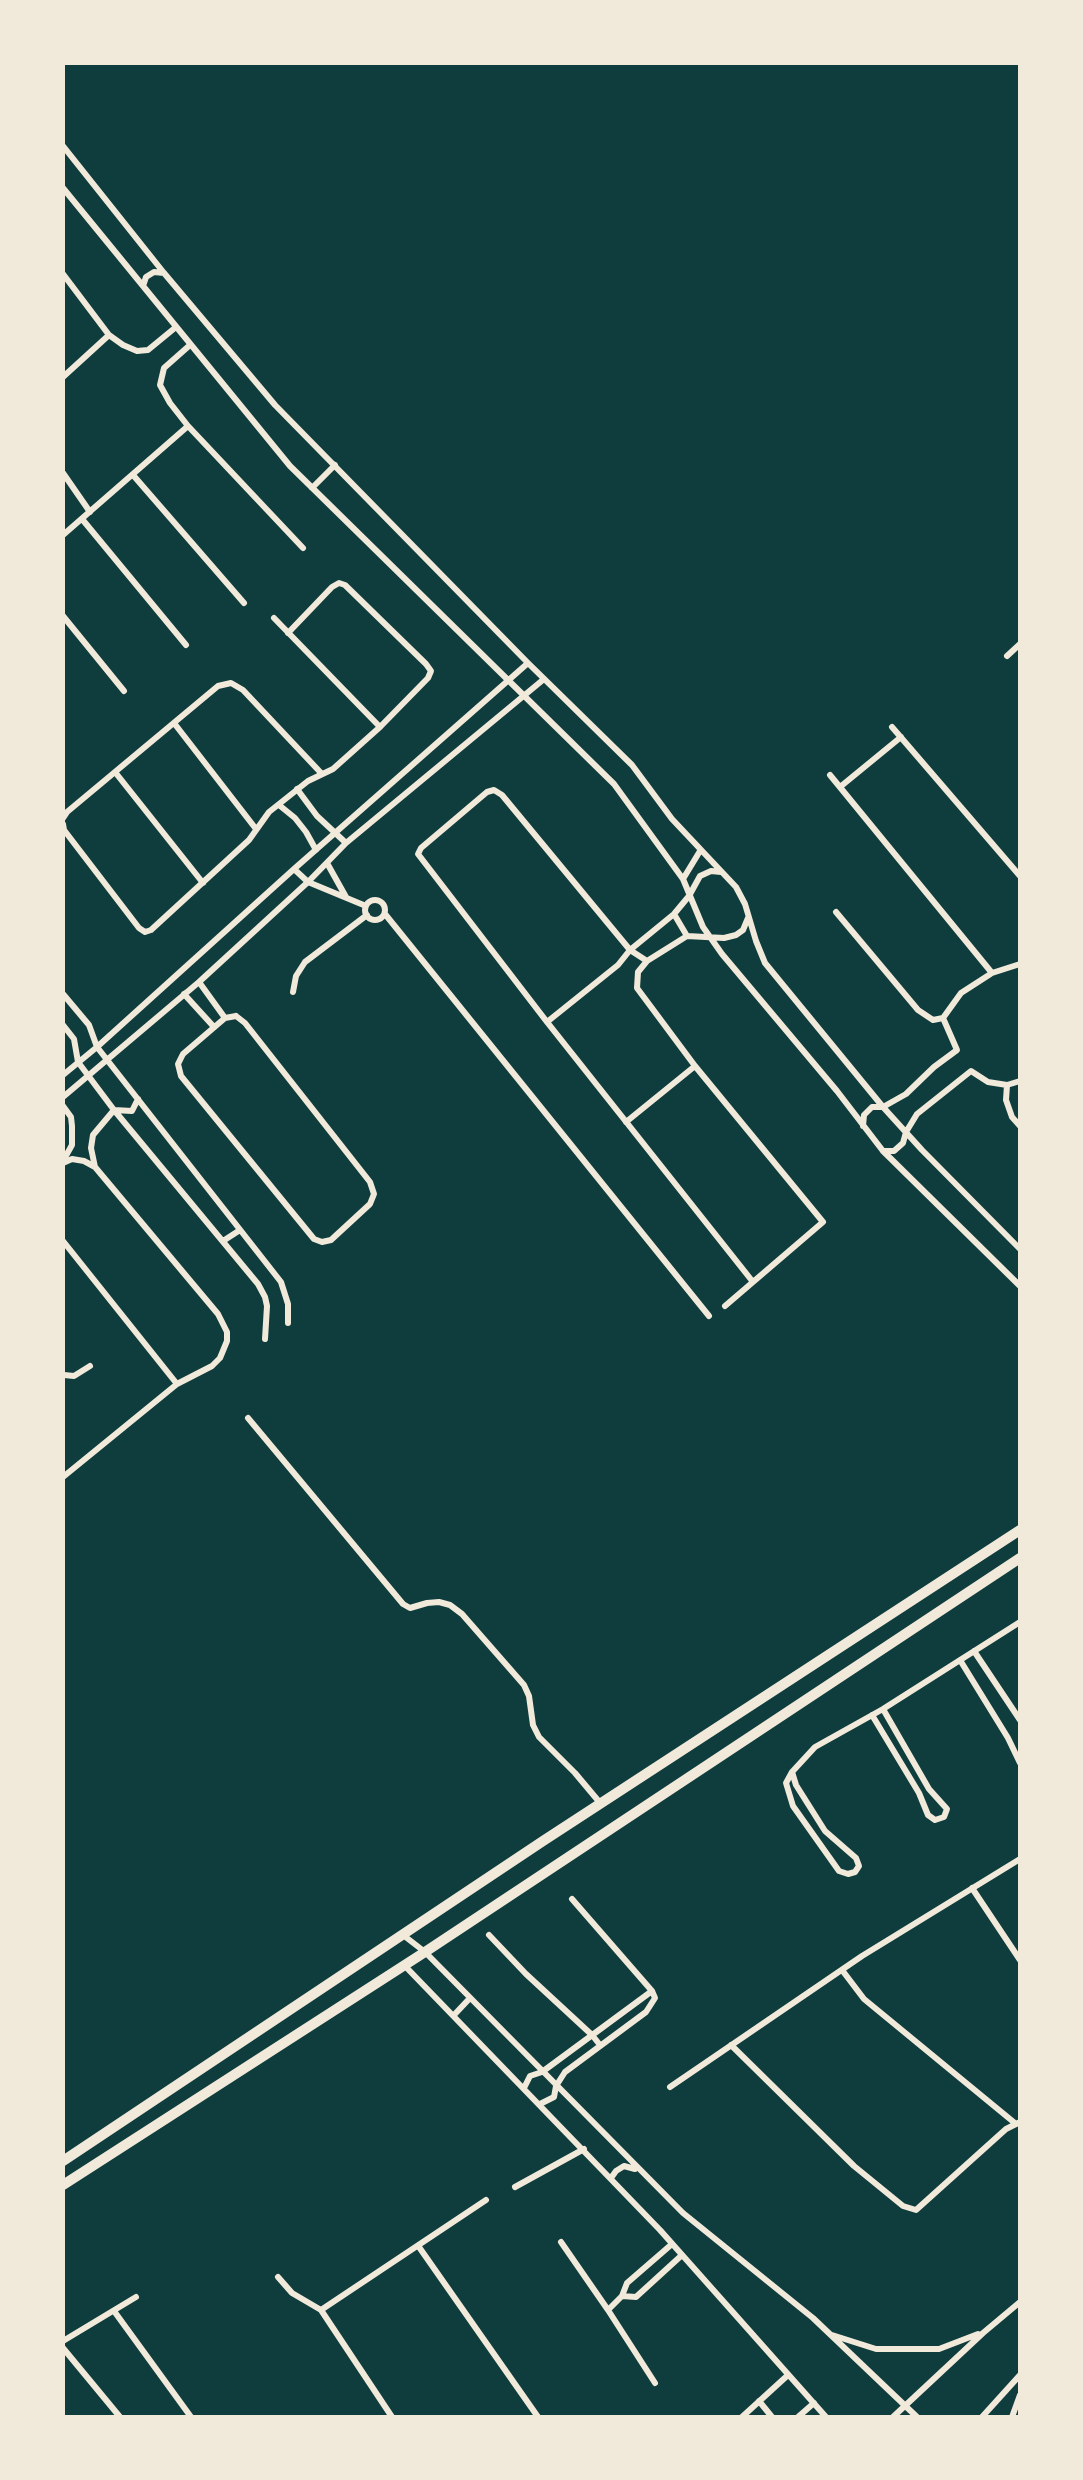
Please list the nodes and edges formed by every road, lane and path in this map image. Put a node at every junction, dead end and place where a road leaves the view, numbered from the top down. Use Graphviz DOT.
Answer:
graph roads {
  1 [pos="63,146"];
  2 [pos="63,188"];
  3 [pos="164,273"];
  4 [pos="63,274"];
  5 [pos="143,286"];
  6 [pos="176,327"];
  7 [pos="109,335"];
  8 [pos="190,345"];
  9 [pos="63,377"];
  10 [pos="188,426"];
  11 [pos="335,465"];
  12 [pos="63,473"];
  13 [pos="133,475"];
  14 [pos="313,488"];
  15 [pos="90,512"];
  16 [pos="82,519"];
  17 [pos="63,535"];
  18 [pos="303,548"];
  19 [pos="244,603"];
  20 [pos="63,616"];
  21 [pos="274,618"];
  22 [pos="288,633"];
  23 [pos="186,645"];
  24 [pos="1019,647"];
  25 [pos="1007,656"];
  26 [pos="528,663"];
  27 [pos="544,679"];
  28 [pos="509,681"];
  29 [pos="124,691"];
  30 [pos="524,696"];
  31 [pos="174,723"];
  32 [pos="380,727"];
  33 [pos="892,727"];
  34 [pos="901,737"];
  35 [pos="115,772"];
  36 [pos="322,774"];
  37 [pos="830,775"];
  38 [pos="839,787"];
  39 [pos="297,789"];
  40 [pos="279,804"];
  41 [pos="63,818"];
  42 [pos="63,824"];
  43 [pos="256,829"];
  44 [pos="335,833"];
  45 [pos="346,843"];
  46 [pos="316,850"];
  47 [pos="700,851"];
  48 [pos="327,863"];
  49 [pos="294,869"];
  50 [pos="723,872"];
  51 [pos="1020,876"];
  52 [pos="683,879"];
  53 [pos="308,882"];
  54 [pos="204,883"];
  55 [pos="689,896"];
  56 [pos="346,897"];
  57 [pos="366,906"];
  58 [pos="836,912"];
  59 [pos="385,914"];
  60 [pos="674,914"];
  61 [pos="367,915"];
  62 [pos="748,918"];
  63 [pos="687,936"];
  64 [pos="708,937"];
  65 [pos="630,950"];
  66 [pos="647,961"];
  67 [pos="1020,964"];
  68 [pos="992,973"];
  69 [pos="199,982"];
  70 [pos="293,992"];
  71 [pos="63,994"];
  72 [pos="184,994"];
  73 [pos="225,1018"];
  74 [pos="943,1018"];
  75 [pos="547,1022"];
  76 [pos="63,1025"];
  77 [pos="214,1027"];
  78 [pos="97,1046"];
  79 [pos="108,1061"];
  80 [pos="78,1062"];
  81 [pos="695,1066"];
  82 [pos="63,1074"];
  83 [pos="89,1077"];
  84 [pos="1020,1081"];
  85 [pos="1007,1086"];
  86 [pos="63,1097"];
  87 [pos="138,1099"];
  88 [pos="63,1106"];
  89 [pos="883,1107"];
  90 [pos="114,1110"];
  91 [pos="626,1122"];
  92 [pos="863,1126"];
  93 [pos="1020,1126"];
  94 [pos="906,1132"];
  95 [pos="883,1151"];
  96 [pos="63,1162"];
  97 [pos="94,1167"];
  98 [pos="240,1230"];
  99 [pos="63,1241"];
  100 [pos="223,1241"];
  101 [pos="1020,1249"];
  102 [pos="753,1282"];
  103 [pos="1020,1286"];
  104 [pos="725,1306"];
  105 [pos="709,1315"];
  106 [pos="288,1323"];
  107 [pos="265,1339"];
  108 [pos="90,1366"];
  109 [pos="63,1376"];
  110 [pos="177,1384"];
  111 [pos="248,1418"];
  112 [pos="63,1477"];
  113 [pos="1020,1530"];
  114 [pos="1020,1558"];
  115 [pos="1020,1622"];
  116 [pos="974,1651"];
  117 [pos="960,1660"];
  118 [pos="883,1709"];
  119 [pos="872,1715"];
  120 [pos="1020,1720"];
  121 [pos="1020,1763"];
  122 [pos="792,1772"];
  123 [pos="601,1804"];
  124 [pos="1020,1859"];
  125 [pos="972,1888"];
  126 [pos="572,1899"];
  127 [pos="403,1935"];
  128 [pos="489,1935"];
  129 [pos="425,1952"];
  130 [pos="1020,1960"];
  131 [pos="404,1965"];
  132 [pos="842,1970"];
  133 [pos="652,1991"];
  134 [pos="470,1998"];
  135 [pos="454,2015"];
  136 [pos="592,2035"];
  137 [pos="600,2045"];
  138 [pos="731,2045"];
  139 [pos="542,2072"];
  140 [pos="556,2086"];
  141 [pos="670,2087"];
  142 [pos="524,2088"];
  143 [pos="540,2104"];
  144 [pos="1018,2123"];
  145 [pos="584,2149"];
  146 [pos="63,2161"];
  147 [pos="637,2169"];
  148 [pos="611,2178"];
  149 [pos="63,2185"];
  150 [pos="516,2187"];
  151 [pos="486,2200"];
  152 [pos="561,2242"];
  153 [pos="672,2244"];
  154 [pos="419,2247"];
  155 [pos="682,2255"];
  156 [pos="278,2277"];
  157 [pos="622,2296"];
  158 [pos="136,2297"];
  159 [pos="1020,2302"];
  160 [pos="608,2309"];
  161 [pos="321,2310"];
  162 [pos="114,2311"];
  163 [pos="983,2333"];
  164 [pos="831,2335"];
  165 [pos="63,2341"];
  166 [pos="63,2348"];
  167 [pos="788,2375"];
  168 [pos="1020,2375"];
  169 [pos="655,2383"];
  170 [pos="1020,2395"];
  171 [pos="759,2401"];
  172 [pos="814,2403"];
  173 [pos="906,2405"];
  174 [pos="120,2417"];
  175 [pos="191,2417"];
  176 [pos="391,2417"];
  177 [pos="538,2417"];
  178 [pos="741,2417"];
  179 [pos="772,2417"];
  180 [pos="798,2417"];
  181 [pos="826,2417"];
  182 [pos="893,2417"];
  183 [pos="917,2417"];
  184 [pos="982,2417"];
  185 [pos="1012,2417"];
  1 -- 3 [label="street"];
  2 -- 5 [label="street"];
  3 -- 5 [label="street"];
  3 -- 11 [label="street"];
  4 -- 7 [label="street"];
  5 -- 6 [label="street"];
  6 -- 7 [label="street"];
  6 -- 8 [label="street"];
  7 -- 9 [label="street"];
  8 -- 10 [label="street"];
  8 -- 14 [label="street"];
  10 -- 13 [label="street"];
  10 -- 18 [label="street"];
  11 -- 14 [label="street"];
  11 -- 26 [label="street"];
  12 -- 15 [label="street"];
  13 -- 15 [label="street"];
  13 -- 19 [label="street"];
  14 -- 28 [label="street"];
  15 -- 16 [label="street"];
  16 -- 17 [label="street"];
  16 -- 23 [label="street"];
  20 -- 29 [label="street"];
  21 -- 22 [label="street"];
  22 -- 32 [label="street"];
  22 -- 32 [label="street"];
  24 -- 25 [label="street"];
  26 -- 27 [label="street"];
  26 -- 28 [label="street"];
  27 -- 30 [label="street"];
  27 -- 47 [label="street"];
  28 -- 30 [label="street"];
  28 -- 44 [label="street"];
  30 -- 45 [label="street"];
  30 -- 52 [label="street"];
  31 -- 35 [label="street"];
  31 -- 36 [label="street"];
  31 -- 43 [label="street"];
  32 -- 36 [label="street"];
  33 -- 34 [label="street"];
  34 -- 38 [label="street"];
  34 -- 51 [label="street"];
  35 -- 41 [label="street"];
  35 -- 54 [label="street"];
  36 -- 39 [label="street"];
  37 -- 38 [label="street"];
  38 -- 68 [label="street"];
  39 -- 40 [label="street"];
  39 -- 44 [label="street"];
  40 -- 43 [label="street"];
  40 -- 46 [label="street"];
  42 -- 54 [label="street"];
  43 -- 54 [label="street"];
  44 -- 45 [label="street"];
  44 -- 46 [label="street"];
  45 -- 48 [label="street"];
  46 -- 49 [label="street"];
  47 -- 50 [label="street"];
  47 -- 52 [label="street"];
  48 -- 53 [label="street"];
  48 -- 56 [label="street"];
  49 -- 53 [label="street"];
  49 -- 78 [label="street"];
  50 -- 55 [label="street"];
  50 -- 62 [label="street"];
  52 -- 55 [label="street"];
  53 -- 56 [label="street"];
  53 -- 69 [label="street"];
  55 -- 60 [label="street"];
  55 -- 64 [label="street"];
  56 -- 57 [label="street"];
  57 -- 59 [label="street"];
  57 -- 61 [label="street"];
  58 -- 74 [label="street"];
  59 -- 61 [label="street"];
  59 -- 105 [label="street"];
  60 -- 63 [label="street"];
  60 -- 65 [label="street"];
  61 -- 70 [label="street"];
  62 -- 64 [label="street"];
  62 -- 89 [label="street"];
  63 -- 64 [label="street"];
  63 -- 66 [label="street"];
  64 -- 92 [label="street"];
  65 -- 66 [label="street"];
  65 -- 75 [label="street"];
  65 -- 75 [label="street"];
  66 -- 81 [label="street"];
  67 -- 68 [label="street"];
  68 -- 74 [label="street"];
  69 -- 72 [label="street"];
  69 -- 73 [label="street"];
  71 -- 78 [label="street"];
  72 -- 77 [label="street"];
  72 -- 79 [label="street"];
  73 -- 77 [label="street"];
  73 -- 77 [label="street"];
  74 -- 89 [label="street"];
  75 -- 91 [label="street"];
  76 -- 80 [label="street"];
  78 -- 79 [label="street"];
  78 -- 80 [label="street"];
  79 -- 83 [label="street"];
  79 -- 87 [label="street"];
  80 -- 82 [label="street"];
  80 -- 83 [label="street"];
  81 -- 91 [label="street"];
  81 -- 102 [label="street"];
  83 -- 86 [label="street"];
  83 -- 90 [label="street"];
  84 -- 85 [label="street"];
  85 -- 93 [label="street"];
  85 -- 94 [label="street"];
  87 -- 90 [label="street"];
  87 -- 98 [label="street"];
  88 -- 96 [label="street"];
  89 -- 92 [label="street"];
  89 -- 94 [label="street"];
  90 -- 97 [label="street"];
  90 -- 100 [label="street"];
  91 -- 102 [label="street"];
  92 -- 95 [label="street"];
  94 -- 95 [label="street"];
  94 -- 101 [label="street"];
  95 -- 103 [label="street"];
  96 -- 97 [label="street"];
  97 -- 110 [label="street"];
  98 -- 100 [label="street"];
  98 -- 106 [label="street"];
  99 -- 110 [label="street"];
  100 -- 107 [label="street"];
  102 -- 104 [label="street"];
  108 -- 109 [label="street"];
  110 -- 112 [label="street"];
  111 -- 123 [label="street"];
  113 -- 123 [label="main road"];
  114 -- 129 [label="main road"];
  115 -- 116 [label="street"];
  116 -- 117 [label="street"];
  116 -- 120 [label="street"];
  117 -- 118 [label="street"];
  117 -- 121 [label="street"];
  118 -- 119 [label="street"];
  118 -- 119 [label="street"];
  119 -- 122 [label="street"];
  122 -- 122 [label="street"];
  123 -- 127 [label="main road"];
  124 -- 125 [label="street"];
  125 -- 130 [label="street"];
  125 -- 132 [label="street"];
  126 -- 133 [label="street"];
  127 -- 129 [label="street"];
  127 -- 146 [label="main road"];
  128 -- 136 [label="street"];
  129 -- 131 [label="main road"];
  129 -- 134 [label="street"];
  131 -- 135 [label="street"];
  131 -- 149 [label="main road"];
  132 -- 138 [label="street"];
  132 -- 144 [label="street"];
  133 -- 136 [label="street"];
  133 -- 137 [label="street"];
  134 -- 135 [label="street"];
  134 -- 139 [label="street"];
  135 -- 142 [label="street"];
  136 -- 137 [label="street"];
  136 -- 139 [label="street"];
  137 -- 140 [label="street"];
  138 -- 141 [label="street"];
  138 -- 144 [label="street"];
  139 -- 140 [label="street"];
  139 -- 142 [label="street"];
  140 -- 143 [label="street"];
  140 -- 147 [label="street"];
  142 -- 143 [label="street"];
  143 -- 145 [label="street"];
  145 -- 148 [label="street"];
  145 -- 150 [label="street"];
  147 -- 148 [label="street"];
  147 -- 164 [label="street"];
  148 -- 153 [label="street"];
  151 -- 154 [label="street"];
  152 -- 160 [label="street"];
  153 -- 155 [label="street"];
  153 -- 157 [label="street"];
  154 -- 161 [label="street"];
  154 -- 177 [label="street"];
  155 -- 157 [label="street"];
  155 -- 167 [label="street"];
  156 -- 161 [label="street"];
  157 -- 160 [label="street"];
  158 -- 162 [label="street"];
  159 -- 163 [label="street"];
  160 -- 169 [label="street"];
  161 -- 176 [label="street"];
  162 -- 165 [label="street"];
  162 -- 175 [label="street"];
  163 -- 164 [label="street"];
  163 -- 173 [label="street"];
  164 -- 173 [label="street"];
  166 -- 174 [label="street"];
  167 -- 171 [label="street"];
  167 -- 172 [label="street"];
  168 -- 184 [label="street"];
  170 -- 185 [label="street"];
  171 -- 178 [label="street"];
  171 -- 179 [label="street"];
  172 -- 180 [label="street"];
  172 -- 181 [label="street"];
  173 -- 182 [label="street"];
  173 -- 183 [label="street"];
}
